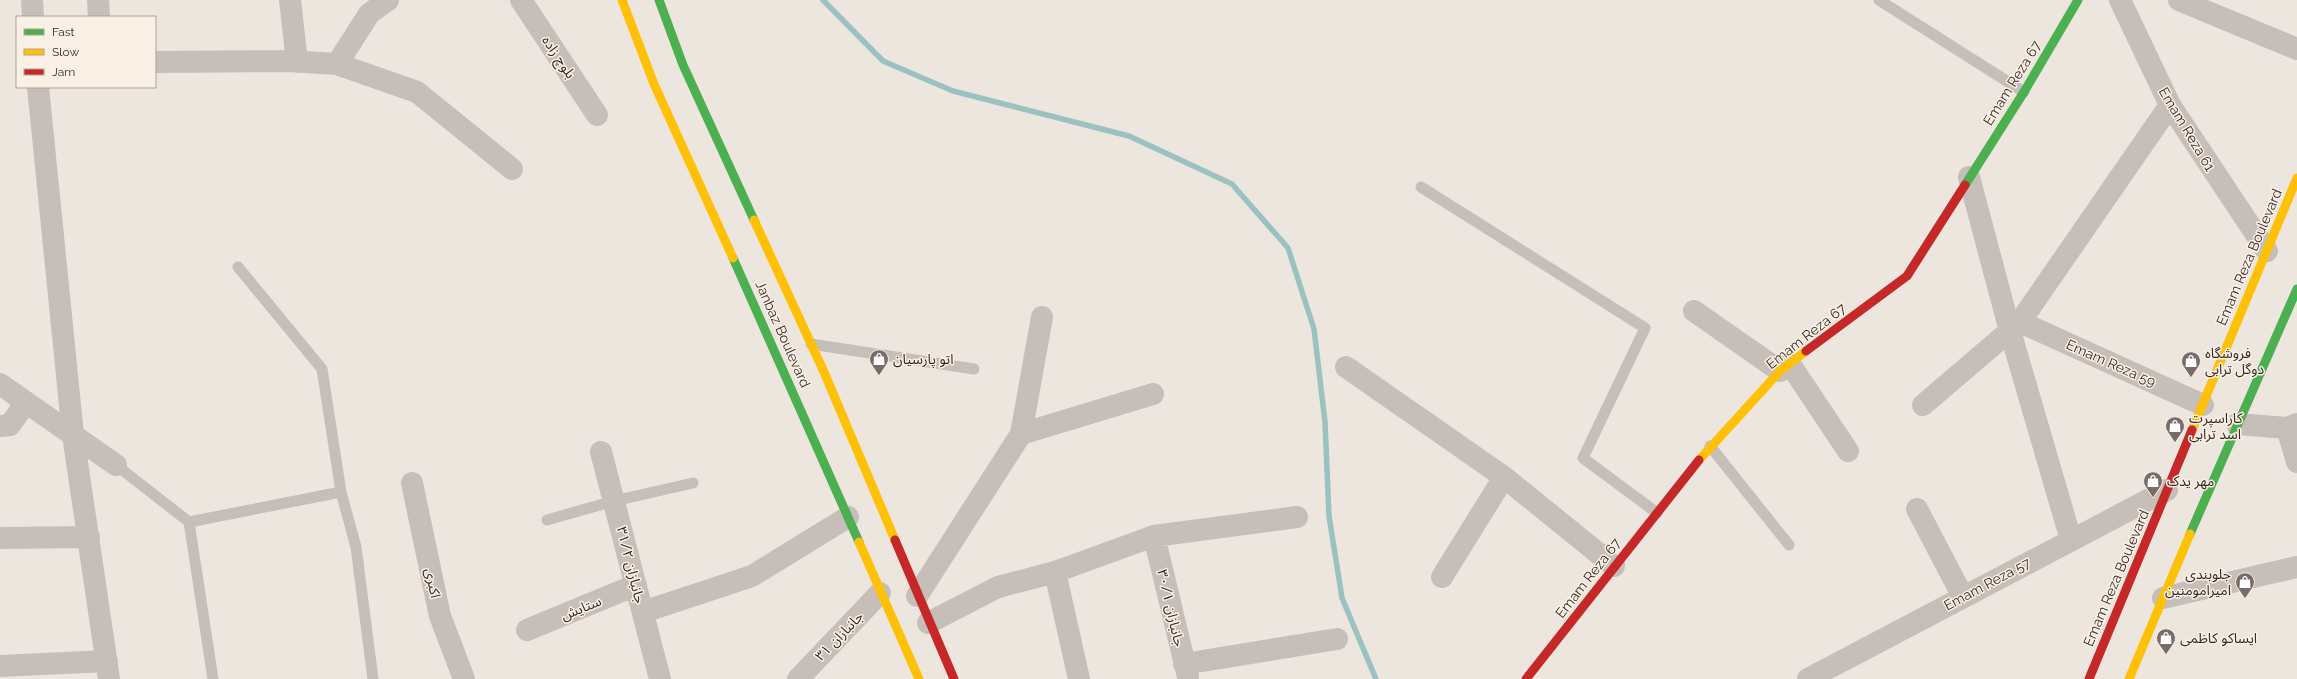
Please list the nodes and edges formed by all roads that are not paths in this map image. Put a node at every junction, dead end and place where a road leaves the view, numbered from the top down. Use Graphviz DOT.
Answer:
graph roads {
  1 [pos="32,0"];
  2 [pos="98,0"];
  3 [pos="290,0"];
  4 [pos="388,0"];
  5 [pos="521,0"];
  6 [pos="622,0"];
  7 [pos="659,0"];
  8 [pos="1879,0"];
  9 [pos="2078,0"];
  10 [pos="2120,0"];
  11 [pos="2179,0"];
  12 [pos="33,16"];
  13 [pos="99,16"];
  14 [pos="2297,49"];
  15 [pos="156,62"];
  16 [pos="297,62"];
  17 [pos="337,64"];
  18 [pos="38,88"];
  19 [pos="2024,92"];
  20 [pos="2170,105"];
  21 [pos="597,115"];
  22 [pos="512,169"];
  23 [pos="1970,177"];
  24 [pos="2297,178"];
  25 [pos="1421,187"];
  26 [pos="2267,251"];
  27 [pos="238,267"];
  28 [pos="2297,288"];
  29 [pos="1694,311"];
  30 [pos="1042,317"];
  31 [pos="2015,326"];
  32 [pos="811,344"];
  33 [pos="1346,367"];
  34 [pos="1785,367"];
  35 [pos="974,368"];
  36 [pos="0,384"];
  37 [pos="1153,394"];
  38 [pos="26,402"];
  39 [pos="2203,404"];
  40 [pos="1923,405"];
  41 [pos="2236,424"];
  42 [pos="0,426"];
  43 [pos="2292,426"];
  44 [pos="1021,434"];
  45 [pos="73,435"];
  46 [pos="1710,446"];
  47 [pos="1848,450"];
  48 [pos="601,452"];
  49 [pos="2297,462"];
  50 [pos="116,465"];
  51 [pos="1504,477"];
  52 [pos="693,482"];
  53 [pos="412,483"];
  54 [pos="2167,490"];
  55 [pos="341,492"];
  56 [pos="614,501"];
  57 [pos="1917,509"];
  58 [pos="1657,513"];
  59 [pos="848,517"];
  60 [pos="1297,517"];
  61 [pos="547,520"];
  62 [pos="189,522"];
  63 [pos="89,536"];
  64 [pos="1154,536"];
  65 [pos="0,538"];
  66 [pos="2071,540"];
  67 [pos="1789,545"];
  68 [pos="1614,566"];
  69 [pos="2297,567"];
  70 [pos="1055,572"];
  71 [pos="1442,577"];
  72 [pos="636,586"];
  73 [pos="880,593"];
  74 [pos="917,596"];
  75 [pos="1963,597"];
  76 [pos="2163,598"];
  77 [pos="643,612"];
  78 [pos="928,623"];
  79 [pos="527,630"];
  80 [pos="1337,639"];
  81 [pos="0,666"];
  82 [pos="108,670"];
  83 [pos="1186,672"];
  84 [pos="1819,676"];
  85 [pos="213,679"];
  86 [pos="373,679"];
  87 [pos="464,679"];
  88 [pos="660,679"];
  89 [pos="798,679"];
  90 [pos="919,679"];
  91 [pos="954,679"];
  92 [pos="1079,679"];
  93 [pos="1526,679"];
  94 [pos="2089,679"];
  95 [pos="2129,679"];
  1 -- 12 [label="street"];
  2 -- 13 [label="street"];
  3 -- 16 [label="street"];
  4 -- 17 [label="street"];
  5 -- 21 [label="street, بلوچ زاده"];
  6 -- 59 [label="main road, Janbaz Boulevard"];
  7 -- 32 [label="main road, Janbaz Boulevard"];
  8 -- 19 [label="lane"];
  9 -- 19 [label="main road, Emam Reza 67"];
  10 -- 20 [label="street, Emam Reza 61"];
  11 -- 14 [label="street"];
  15 -- 16 [label="street"];
  16 -- 17 [label="street"];
  17 -- 22 [label="street"];
  18 -- 45 [label="street"];
  19 -- 23 [label="main road, Emam Reza 67"];
  20 -- 26 [label="street, Emam Reza 61"];
  20 -- 31 [label="street"];
  23 -- 31 [label="street"];
  23 -- 34 [label="main road, Emam Reza 67"];
  24 -- 26 [label="main road, Emam Reza Boulevard"];
  25 -- 58 [label="lane"];
  26 -- 39 [label="main road, Emam Reza Boulevard"];
  27 -- 55 [label="lane"];
  28 -- 41 [label="main road"];
  29 -- 34 [label="street"];
  30 -- 44 [label="street"];
  31 -- 39 [label="street, Emam Reza 59"];
  31 -- 40 [label="street"];
  31 -- 66 [label="street"];
  32 -- 35 [label="lane"];
  32 -- 74 [label="main road, Janbaz Boulevard"];
  33 -- 51 [label="street"];
  34 -- 46 [label="main road, Emam Reza 67"];
  34 -- 47 [label="street"];
  36 -- 38 [label="street"];
  37 -- 44 [label="street"];
  38 -- 42 [label="street"];
  38 -- 45 [label="street"];
  39 -- 54 [label="main road, Emam Reza Boulevard"];
  41 -- 43 [label="street"];
  41 -- 76 [label="main road"];
  43 -- 49 [label="street"];
  44 -- 74 [label="street"];
  45 -- 50 [label="street"];
  45 -- 63 [label="street"];
  46 -- 58 [label="main road, Emam Reza 67"];
  46 -- 67 [label="lane"];
  48 -- 56 [label="street, جانبازان ۳۱/۲"];
  50 -- 62 [label="lane"];
  51 -- 68 [label="street"];
  51 -- 71 [label="street"];
  52 -- 56 [label="lane"];
  53 -- 87 [label="street, اکبری"];
  54 -- 66 [label="street, Emam Reza 57"];
  54 -- 94 [label="main road, Emam Reza Boulevard"];
  55 -- 62 [label="lane"];
  55 -- 86 [label="lane"];
  56 -- 61 [label="lane"];
  56 -- 72 [label="street, جانبازان ۳۱/۲"];
  57 -- 75 [label="street"];
  58 -- 68 [label="main road, Emam Reza 67"];
  59 -- 73 [label="main road, Janbaz Boulevard"];
  59 -- 77 [label="street"];
  60 -- 64 [label="street"];
  62 -- 85 [label="lane"];
  63 -- 65 [label="street"];
  63 -- 82 [label="street"];
  64 -- 70 [label="street"];
  64 -- 83 [label="street, جانبازان ۳۰/۱"];
  66 -- 75 [label="street, Emam Reza 57"];
  68 -- 93 [label="main road, Emam Reza 67"];
  69 -- 76 [label="street"];
  70 -- 78 [label="street"];
  70 -- 92 [label="street"];
  72 -- 77 [label="street, جانبازان ۳۱/۲"];
  72 -- 79 [label="street, ستایش"];
  73 -- 89 [label="street, جانبازان ۳۱"];
  73 -- 90 [label="main road, Janbaz Boulevard"];
  74 -- 78 [label="main road, Janbaz Boulevard"];
  75 -- 84 [label="street, Emam Reza 57"];
  76 -- 95 [label="main road"];
  77 -- 88 [label="street, جانبازان ۳۱/۲"];
  78 -- 91 [label="main road, Janbaz Boulevard"];
  80 -- 83 [label="street"];
  81 -- 82 [label="street"];
}
